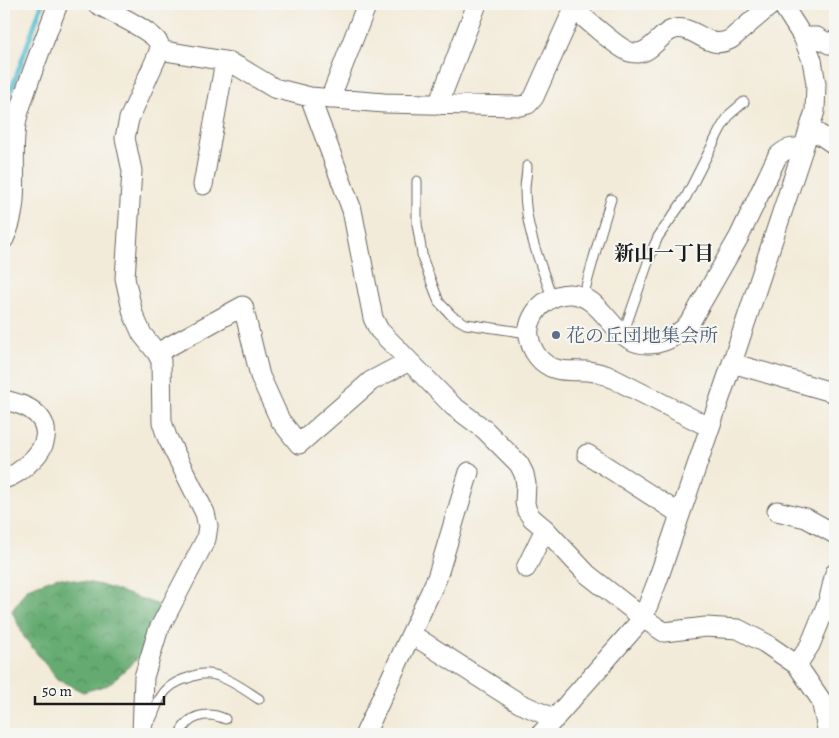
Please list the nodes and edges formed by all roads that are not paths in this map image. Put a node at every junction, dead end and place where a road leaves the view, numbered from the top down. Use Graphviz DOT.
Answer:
graph roads {
  1 [pos="58,4"];
  2 [pos="97,4"];
  3 [pos="367,4"];
  4 [pos="477,4"];
  5 [pos="772,4"];
  6 [pos="782,4"];
  7 [pos="572,6"];
  8 [pos="803,36"];
  9 [pos="835,40"];
  10 [pos="159,50"];
  11 [pos="225,61"];
  12 [pos="310,97"];
  13 [pos="330,99"];
  14 [pos="744,102"];
  15 [pos="438,105"];
  16 [pos="810,128"];
  17 [pos="835,145"];
  18 [pos="804,149"];
  19 [pos="527,166"];
  20 [pos="417,182"];
  21 [pos="203,185"];
  22 [pos="612,199"];
  23 [pos="4,239"];
  24 [pos="552,297"];
  25 [pos="583,297"];
  26 [pos="528,333"];
  27 [pos="623,335"];
  28 [pos="158,353"];
  29 [pos="409,361"];
  30 [pos="732,363"];
  31 [pos="835,393"];
  32 [pos="4,400"];
  33 [pos="709,427"];
  34 [pos="587,454"];
  35 [pos="469,472"];
  36 [pos="4,479"];
  37 [pos="777,511"];
  38 [pos="680,514"];
  39 [pos="545,529"];
  40 [pos="835,534"];
  41 [pos="526,568"];
  42 [pos="835,573"];
  43 [pos="832,600"];
  44 [pos="643,618"];
  45 [pos="411,634"];
  46 [pos="797,665"];
  47 [pos="259,698"];
  48 [pos="829,705"];
  49 [pos="555,719"];
  50 [pos="225,720"];
  51 [pos="142,731"];
  52 [pos="180,734"];
  53 [pos="365,734"];
  54 [pos="542,734"];
  55 [pos="828,734"];
  1 -- 23 [label="street"];
  2 -- 10 [label="street"];
  3 -- 13 [label="street"];
  4 -- 15 [label="street"];
  5 -- 7 [label="street"];
  6 -- 8 [label="street"];
  7 -- 15 [label="street"];
  8 -- 9 [label="street"];
  8 -- 16 [label="street"];
  10 -- 11 [label="street"];
  10 -- 28 [label="street"];
  11 -- 12 [label="street"];
  11 -- 21 [label="street"];
  12 -- 13 [label="street"];
  12 -- 29 [label="street"];
  13 -- 15 [label="street"];
  14 -- 27 [label="lane"];
  16 -- 17 [label="street"];
  16 -- 18 [label="street"];
  18 -- 27 [label="street"];
  18 -- 30 [label="street"];
  19 -- 24 [label="lane"];
  20 -- 26 [label="lane"];
  22 -- 25 [label="lane"];
  24 -- 25 [label="street"];
  24 -- 26 [label="street"];
  25 -- 27 [label="street"];
  26 -- 33 [label="street"];
  28 -- 29 [label="street"];
  28 -- 51 [label="street"];
  29 -- 39 [label="street"];
  30 -- 31 [label="street"];
  30 -- 33 [label="street"];
  32 -- 36 [label="street"];
  33 -- 38 [label="street"];
  34 -- 38 [label="street"];
  35 -- 45 [label="street"];
  37 -- 40 [label="street"];
  38 -- 44 [label="street"];
  39 -- 41 [label="street"];
  39 -- 44 [label="street"];
  42 -- 43 [label="street"];
  43 -- 46 [label="street"];
  44 -- 46 [label="street"];
  44 -- 49 [label="street"];
  45 -- 49 [label="street"];
  45 -- 53 [label="street"];
  46 -- 48 [label="street"];
  47 -- 51 [label="lane"];
  48 -- 55 [label="street"];
  49 -- 54 [label="street"];
  50 -- 52 [label="lane"];
}
